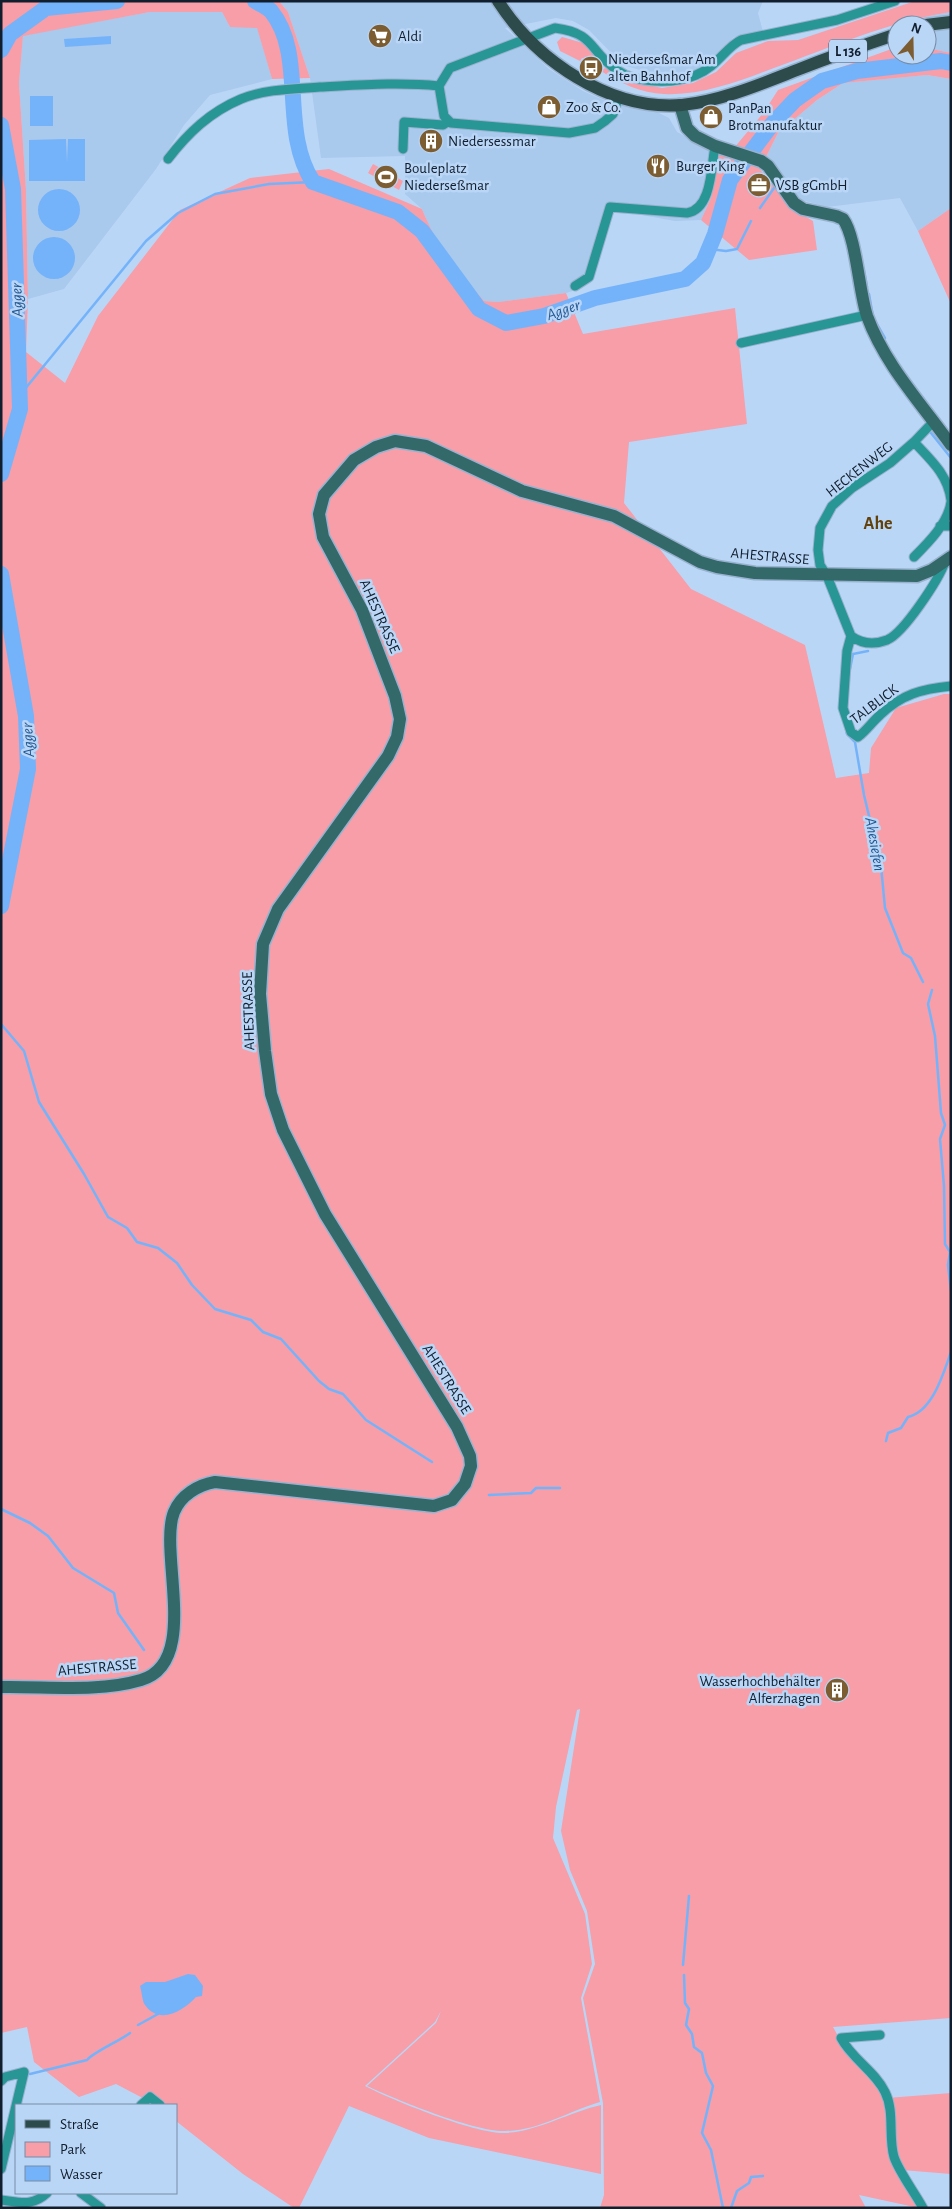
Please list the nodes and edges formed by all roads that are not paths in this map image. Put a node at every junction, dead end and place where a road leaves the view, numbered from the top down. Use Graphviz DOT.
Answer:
graph roads {
  1 [pos="498,1"];
  2 [pos="895,1"];
  3 [pos="951,22"];
  4 [pos="937,24"];
  5 [pos="528,37"];
  6 [pos="887,38"];
  7 [pos="439,86"];
  8 [pos="619,96"];
  9 [pos="680,105"];
  10 [pos="449,120"];
  11 [pos="715,146"];
  12 [pos="403,149"];
  13 [pos="168,159"];
  14 [pos="575,286"];
  15 [pos="867,315"];
  16 [pos="741,343"];
  17 [pos="934,421"];
  18 [pos="914,442"];
  19 [pos="951,445"];
  20 [pos="951,501"];
  21 [pos="940,526"];
  22 [pos="951,526"];
  23 [pos="914,557"];
  24 [pos="948,559"];
  25 [pos="827,576"];
  26 [pos="851,636"];
  27 [pos="951,686"];
  28 [pos="1,1687"];
  29 [pos="880,2035"];
  30 [pos="1,2081"];
  31 [pos="16,2104"];
  32 [pos="142,2104"];
  33 [pos="159,2104"];
  34 [pos="15,2110"];
  35 [pos="1,2170"];
  36 [pos="46,2194"];
  37 [pos="82,2194"];
  38 [pos="1,2200"];
  39 [pos="101,2208"];
  40 [pos="923,2208"];
  1 -- 5 [label="main road, L 136"];
  2 -- 5 [label="street"];
  3 -- 4 [label="main road"];
  5 -- 7 [label="street"];
  5 -- 8 [label="main road, L 136"];
  6 -- 9 [label="main road, L 136"];
  7 -- 10 [label="street"];
  7 -- 13 [label="street"];
  8 -- 9 [label="main road, L 136"];
  8 -- 10 [label="street"];
  9 -- 11 [label="main road"];
  10 -- 12 [label="street"];
  11 -- 14 [label="street"];
  11 -- 15 [label="main road"];
  15 -- 16 [label="street"];
  15 -- 17 [label="main road"];
  17 -- 18 [label="street, HECKENWEG"];
  17 -- 19 [label="main road"];
  18 -- 20 [label="street, HECKENWEG"];
  18 -- 25 [label="street, HECKENWEG"];
  20 -- 21 [label="street, HECKENWEG"];
  21 -- 22 [label="street"];
  21 -- 23 [label="street, HECKENWEG"];
  24 -- 25 [label="main road, AHESTRASSE"];
  24 -- 26 [label="street"];
  25 -- 26 [label="street"];
  25 -- 28 [label="main road, AHESTRASSE"];
  26 -- 27 [label="street, TALBLICK"];
  29 -- 40 [label="street"];
  30 -- 31 [label="street"];
  32 -- 33 [label="street"];
  34 -- 35 [label="street"];
  36 -- 38 [label="street"];
  37 -- 39 [label="street"];
}
